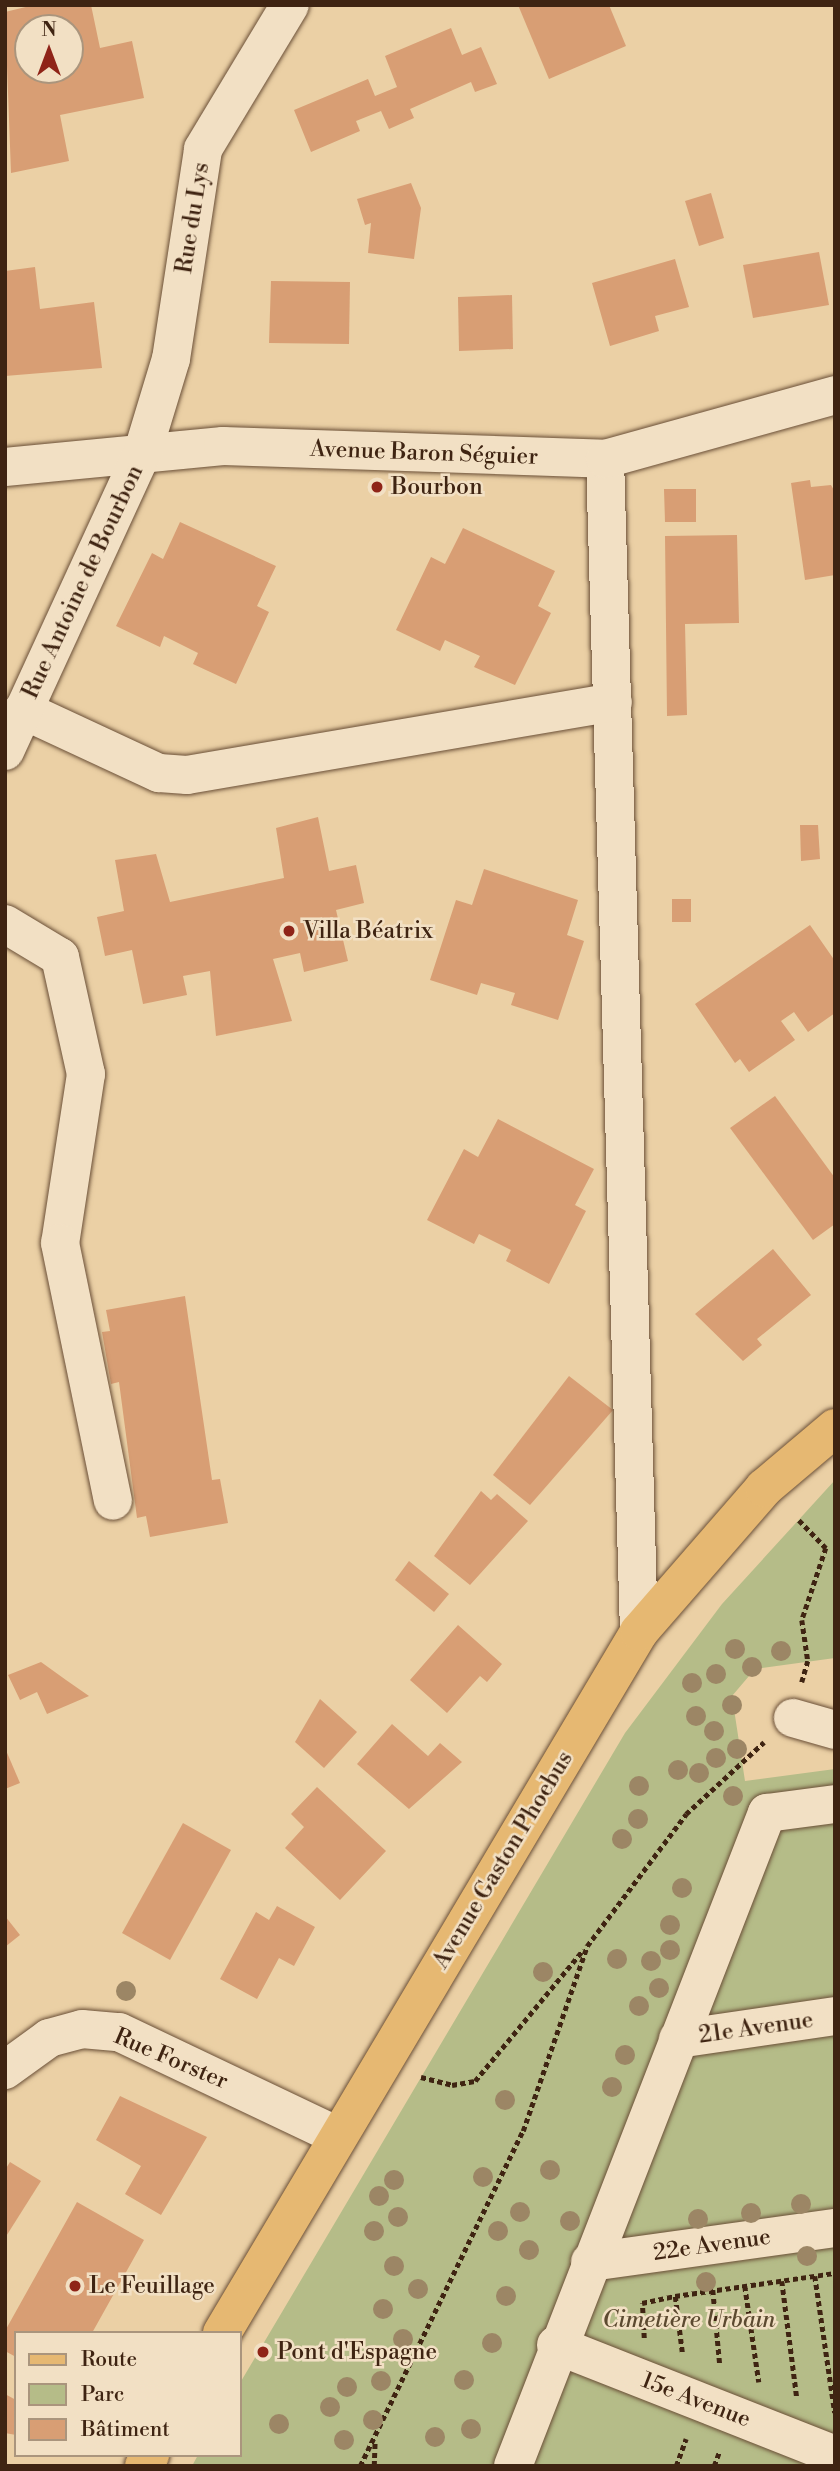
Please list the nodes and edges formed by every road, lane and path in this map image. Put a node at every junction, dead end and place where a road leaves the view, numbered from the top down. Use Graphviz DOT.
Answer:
graph roads {
  1 [pos="290,5"];
  2 [pos="835,395"];
  3 [pos="143,451"];
  4 [pos="605,459"];
  5 [pos="5,467"];
  6 [pos="612,702"];
  7 [pos="23,710"];
  8 [pos="5,751"];
  9 [pos="5,924"];
  10 [pos="835,1428"];
  11 [pos="113,1502"];
  12 [pos="799,1520"];
  13 [pos="639,1632"];
  14 [pos="793,1718"];
  15 [pos="835,1730"];
  16 [pos="835,1804"];
  17 [pos="587,1946"];
  18 [pos="835,2016"];
  19 [pos="678,2039"];
  20 [pos="5,2070"];
  21 [pos="420,2077"];
  22 [pos="338,2136"];
  23 [pos="835,2228"];
  24 [pos="590,2262"];
  25 [pos="835,2273"];
  26 [pos="814,2276"];
  27 [pos="782,2281"];
  28 [pos="745,2286"];
  29 [pos="713,2290"];
  30 [pos="675,2296"];
  31 [pos="223,2331"];
  32 [pos="556,2346"];
  33 [pos="641,2378"];
  34 [pos="699,2401"];
  35 [pos="835,2413"];
  36 [pos="759,2424"];
  37 [pos="375,2437"];
  38 [pos="795,2439"];
  39 [pos="835,2455"];
  40 [pos="360,2466"];
  41 [pos="374,2466"];
  42 [pos="513,2466"];
  1 -- 3 [label="street, Rue du Lys"];
  2 -- 4 [label="street, Avenue Baron Séguier"];
  3 -- 4 [label="street, Avenue Baron Séguier"];
  3 -- 5 [label="street, Avenue Baron Séguier"];
  3 -- 7 [label="street, Rue Antoine de Bourbon"];
  4 -- 6 [label="street"];
  6 -- 7 [label="street"];
  6 -- 13 [label="street"];
  7 -- 8 [label="street, Rue Antoine de Bourbon"];
  9 -- 11 [label="street"];
  10 -- 13 [label="main road, Avenue Gaston Phoebus"];
  12 -- 14 [label="path"];
  13 -- 22 [label="main road, Avenue Gaston Phoebus"];
  14 -- 15 [label="street"];
  14 -- 17 [label="path"];
  16 -- 19 [label="street"];
  17 -- 21 [label="path"];
  17 -- 37 [label="path"];
  18 -- 19 [label="street, 21e Avenue"];
  19 -- 24 [label="street"];
  20 -- 22 [label="street, Rue Forster"];
  22 -- 31 [label="main road, Avenue Gaston Phoebus"];
  23 -- 24 [label="street, 22e Avenue"];
  24 -- 32 [label="street"];
  25 -- 26 [label="path"];
  26 -- 27 [label="path"];
  26 -- 35 [label="path"];
  27 -- 28 [label="path"];
  27 -- 38 [label="path"];
  28 -- 29 [label="path"];
  28 -- 36 [label="path"];
  29 -- 30 [label="path"];
  29 -- 34 [label="path"];
  30 -- 33 [label="path"];
  30 -- 34 [label="path"];
  32 -- 33 [label="street, 15e Avenue"];
  32 -- 42 [label="street"];
  33 -- 34 [label="street, 15e Avenue"];
  34 -- 36 [label="street, 15e Avenue"];
  36 -- 38 [label="street, 15e Avenue"];
  37 -- 40 [label="path"];
  37 -- 41 [label="path"];
  38 -- 39 [label="street, 15e Avenue"];
}
